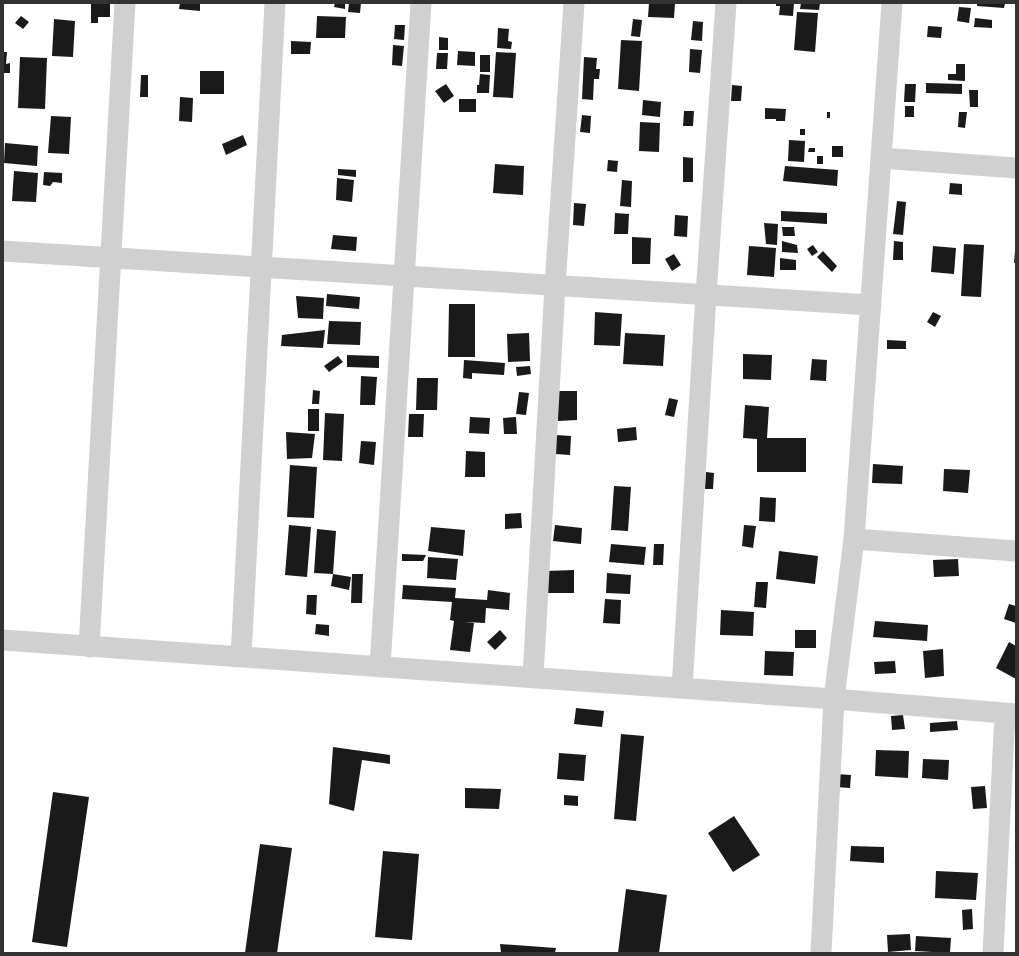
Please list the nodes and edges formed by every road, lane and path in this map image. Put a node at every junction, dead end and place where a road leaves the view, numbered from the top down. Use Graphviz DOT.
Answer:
graph roads {
  1 [pos="125,3"];
  2 [pos="276,3"];
  3 [pos="421,3"];
  4 [pos="574,3"];
  5 [pos="726,3"];
  6 [pos="892,3"];
  7 [pos="881,158"];
  8 [pos="1016,168"];
  9 [pos="3,251"];
  10 [pos="111,258"];
  11 [pos="262,267"];
  12 [pos="404,276"];
  13 [pos="555,286"];
  14 [pos="706,295"];
  15 [pos="870,305"];
  16 [pos="854,539"];
  17 [pos="1016,551"];
  18 [pos="3,640"];
  19 [pos="89,647"];
  20 [pos="241,657"];
  21 [pos="380,666"];
  22 [pos="533,677"];
  23 [pos="682,688"];
  24 [pos="834,699"];
  25 [pos="1011,713"];
  26 [pos="821,953"];
  27 [pos="994,953"];
  1 -- 10 [label="street"];
  2 -- 11 [label="street"];
  3 -- 12 [label="street"];
  4 -- 13 [label="street"];
  5 -- 14 [label="street"];
  6 -- 7 [label="street"];
  7 -- 8 [label="street"];
  7 -- 15 [label="street"];
  9 -- 10 [label="street"];
  10 -- 11 [label="street"];
  10 -- 19 [label="street"];
  11 -- 12 [label="street"];
  11 -- 20 [label="street"];
  12 -- 13 [label="street"];
  12 -- 21 [label="street"];
  13 -- 14 [label="street"];
  13 -- 22 [label="street"];
  14 -- 15 [label="street"];
  14 -- 23 [label="street"];
  15 -- 16 [label="street"];
  16 -- 17 [label="street"];
  16 -- 24 [label="street"];
  18 -- 19 [label="street"];
  19 -- 20 [label="street"];
  20 -- 21 [label="street"];
  21 -- 22 [label="street"];
  22 -- 23 [label="street"];
  23 -- 24 [label="street"];
  24 -- 25 [label="street"];
  24 -- 26 [label="street"];
  25 -- 27 [label="street"];
}
